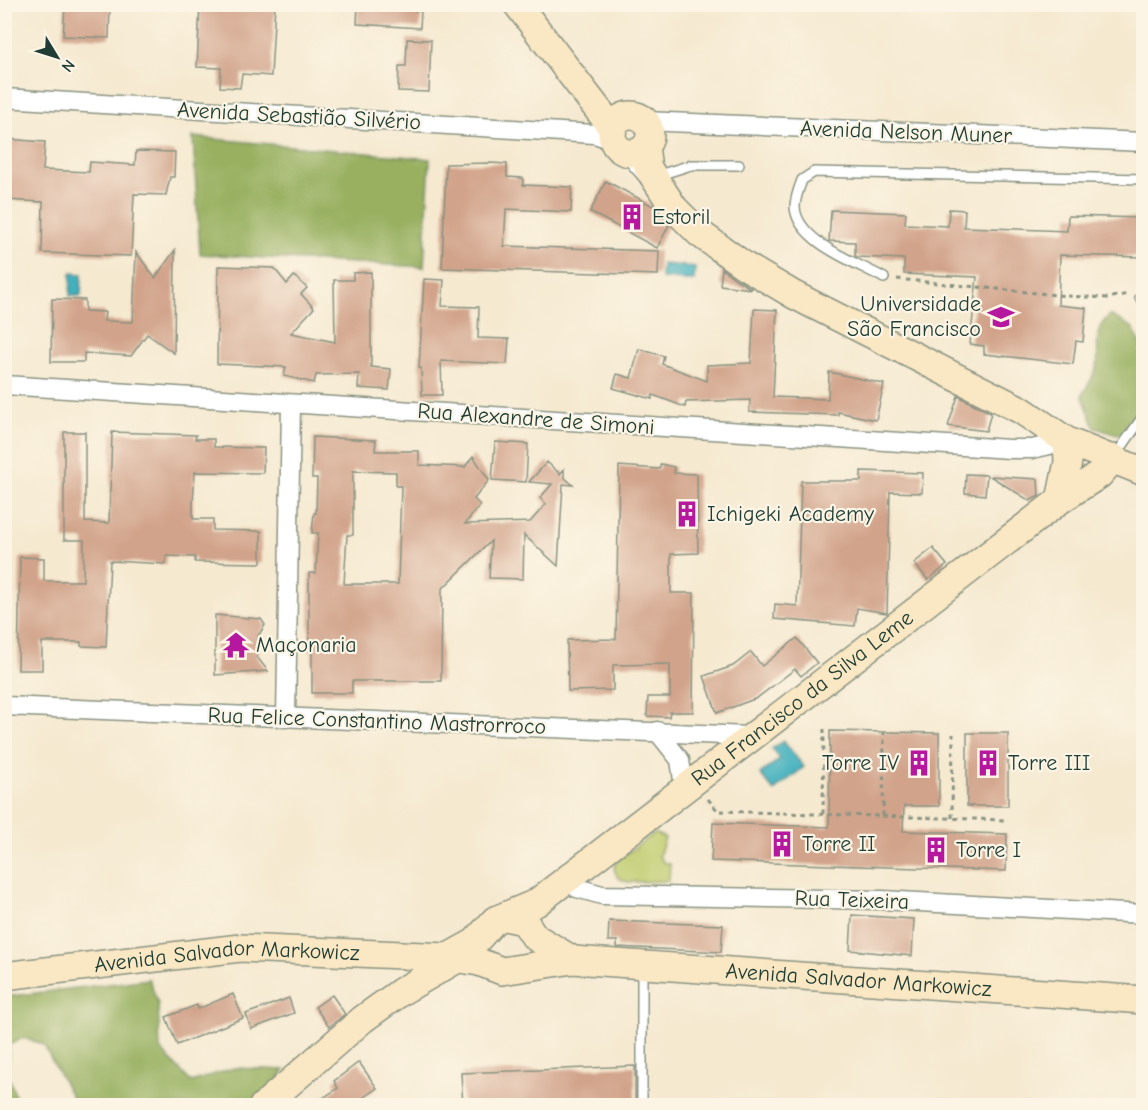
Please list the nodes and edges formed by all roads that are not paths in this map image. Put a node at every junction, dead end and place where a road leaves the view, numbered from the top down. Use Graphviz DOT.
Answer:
graph roads {
  1 [pos="517,4"];
  2 [pos="4,98"];
  3 [pos="610,131"];
  4 [pos="651,133"];
  5 [pos="1143,142"];
  6 [pos="739,165"];
  7 [pos="653,178"];
  8 [pos="1143,179"];
  9 [pos="884,278"];
  10 [pos="1143,291"];
  11 [pos="1143,302"];
  12 [pos="4,385"];
  13 [pos="291,404"];
  14 [pos="1143,416"];
  15 [pos="1067,441"];
  16 [pos="1114,458"];
  17 [pos="1143,472"];
  18 [pos="1060,500"];
  19 [pos="4,706"];
  20 [pos="286,718"];
  21 [pos="657,731"];
  22 [pos="749,736"];
  23 [pos="694,791"];
  24 [pos="566,879"];
  25 [pos="544,895"];
  26 [pos="1143,914"];
  27 [pos="505,916"];
  28 [pos="482,936"];
  29 [pos="535,937"];
  30 [pos="391,956"];
  31 [pos="453,958"];
  32 [pos="573,960"];
  33 [pos="642,964"];
  34 [pos="490,965"];
  35 [pos="524,966"];
  36 [pos="4,976"];
  37 [pos="402,991"];
  38 [pos="1143,1000"];
  39 [pos="263,1106"];
  40 [pos="642,1106"];
  1 -- 3 [label="street"];
  2 -- 3 [label="street, Avenida Sebastião Silvério"];
  3 -- 4 [label="street"];
  3 -- 7 [label="lane"];
  4 -- 5 [label="street, Avenida Nelson Muner"];
  4 -- 7 [label="street"];
  6 -- 7 [label="lane"];
  7 -- 15 [label="street"];
  8 -- 9 [label="lane"];
  10 -- 11 [label="lane"];
  12 -- 13 [label="street, Rua Alexandre de Simoni"];
  13 -- 15 [label="street, Rua Alexandre de Simoni"];
  13 -- 20 [label="street"];
  14 -- 16 [label="lane"];
  15 -- 16 [label="street"];
  15 -- 18 [label="street"];
  16 -- 17 [label="street"];
  16 -- 18 [label="street, Rua Francisco da Silva Leme"];
  18 -- 22 [label="street, Rua Francisco da Silva Leme"];
  19 -- 20 [label="street, Rua Felice Constantino Mastrorroco"];
  20 -- 21 [label="street, Rua Felice Constantino Mastrorroco"];
  21 -- 22 [label="street, Rua Felice Constantino Mastrorroco"];
  21 -- 23 [label="street"];
  22 -- 23 [label="street, Rua Francisco da Silva Leme"];
  23 -- 24 [label="street, Rua Francisco da Silva Leme"];
  24 -- 25 [label="street, Rua Francisco da Silva Leme"];
  24 -- 26 [label="street, Rua Teixeira"];
  25 -- 27 [label="street, Rua Francisco da Silva Leme"];
  25 -- 29 [label="street"];
  27 -- 28 [label="street"];
  27 -- 29 [label="street"];
  28 -- 31 [label="street"];
  28 -- 34 [label="street"];
  29 -- 32 [label="street"];
  29 -- 35 [label="street"];
  30 -- 31 [label="street, Avenida Salvador Markowicz"];
  30 -- 36 [label="street, Avenida Salvador Markowicz"];
  30 -- 37 [label="street"];
  31 -- 34 [label="street, Avenida Salvador Markowicz"];
  31 -- 37 [label="street"];
  32 -- 33 [label="street, Avenida Salvador Markowicz"];
  32 -- 35 [label="street, Avenida Salvador Markowicz"];
  33 -- 38 [label="street, Avenida Salvador Markowicz"];
  33 -- 40 [label="lane"];
  34 -- 35 [label="street"];
  37 -- 39 [label="street"];
}
